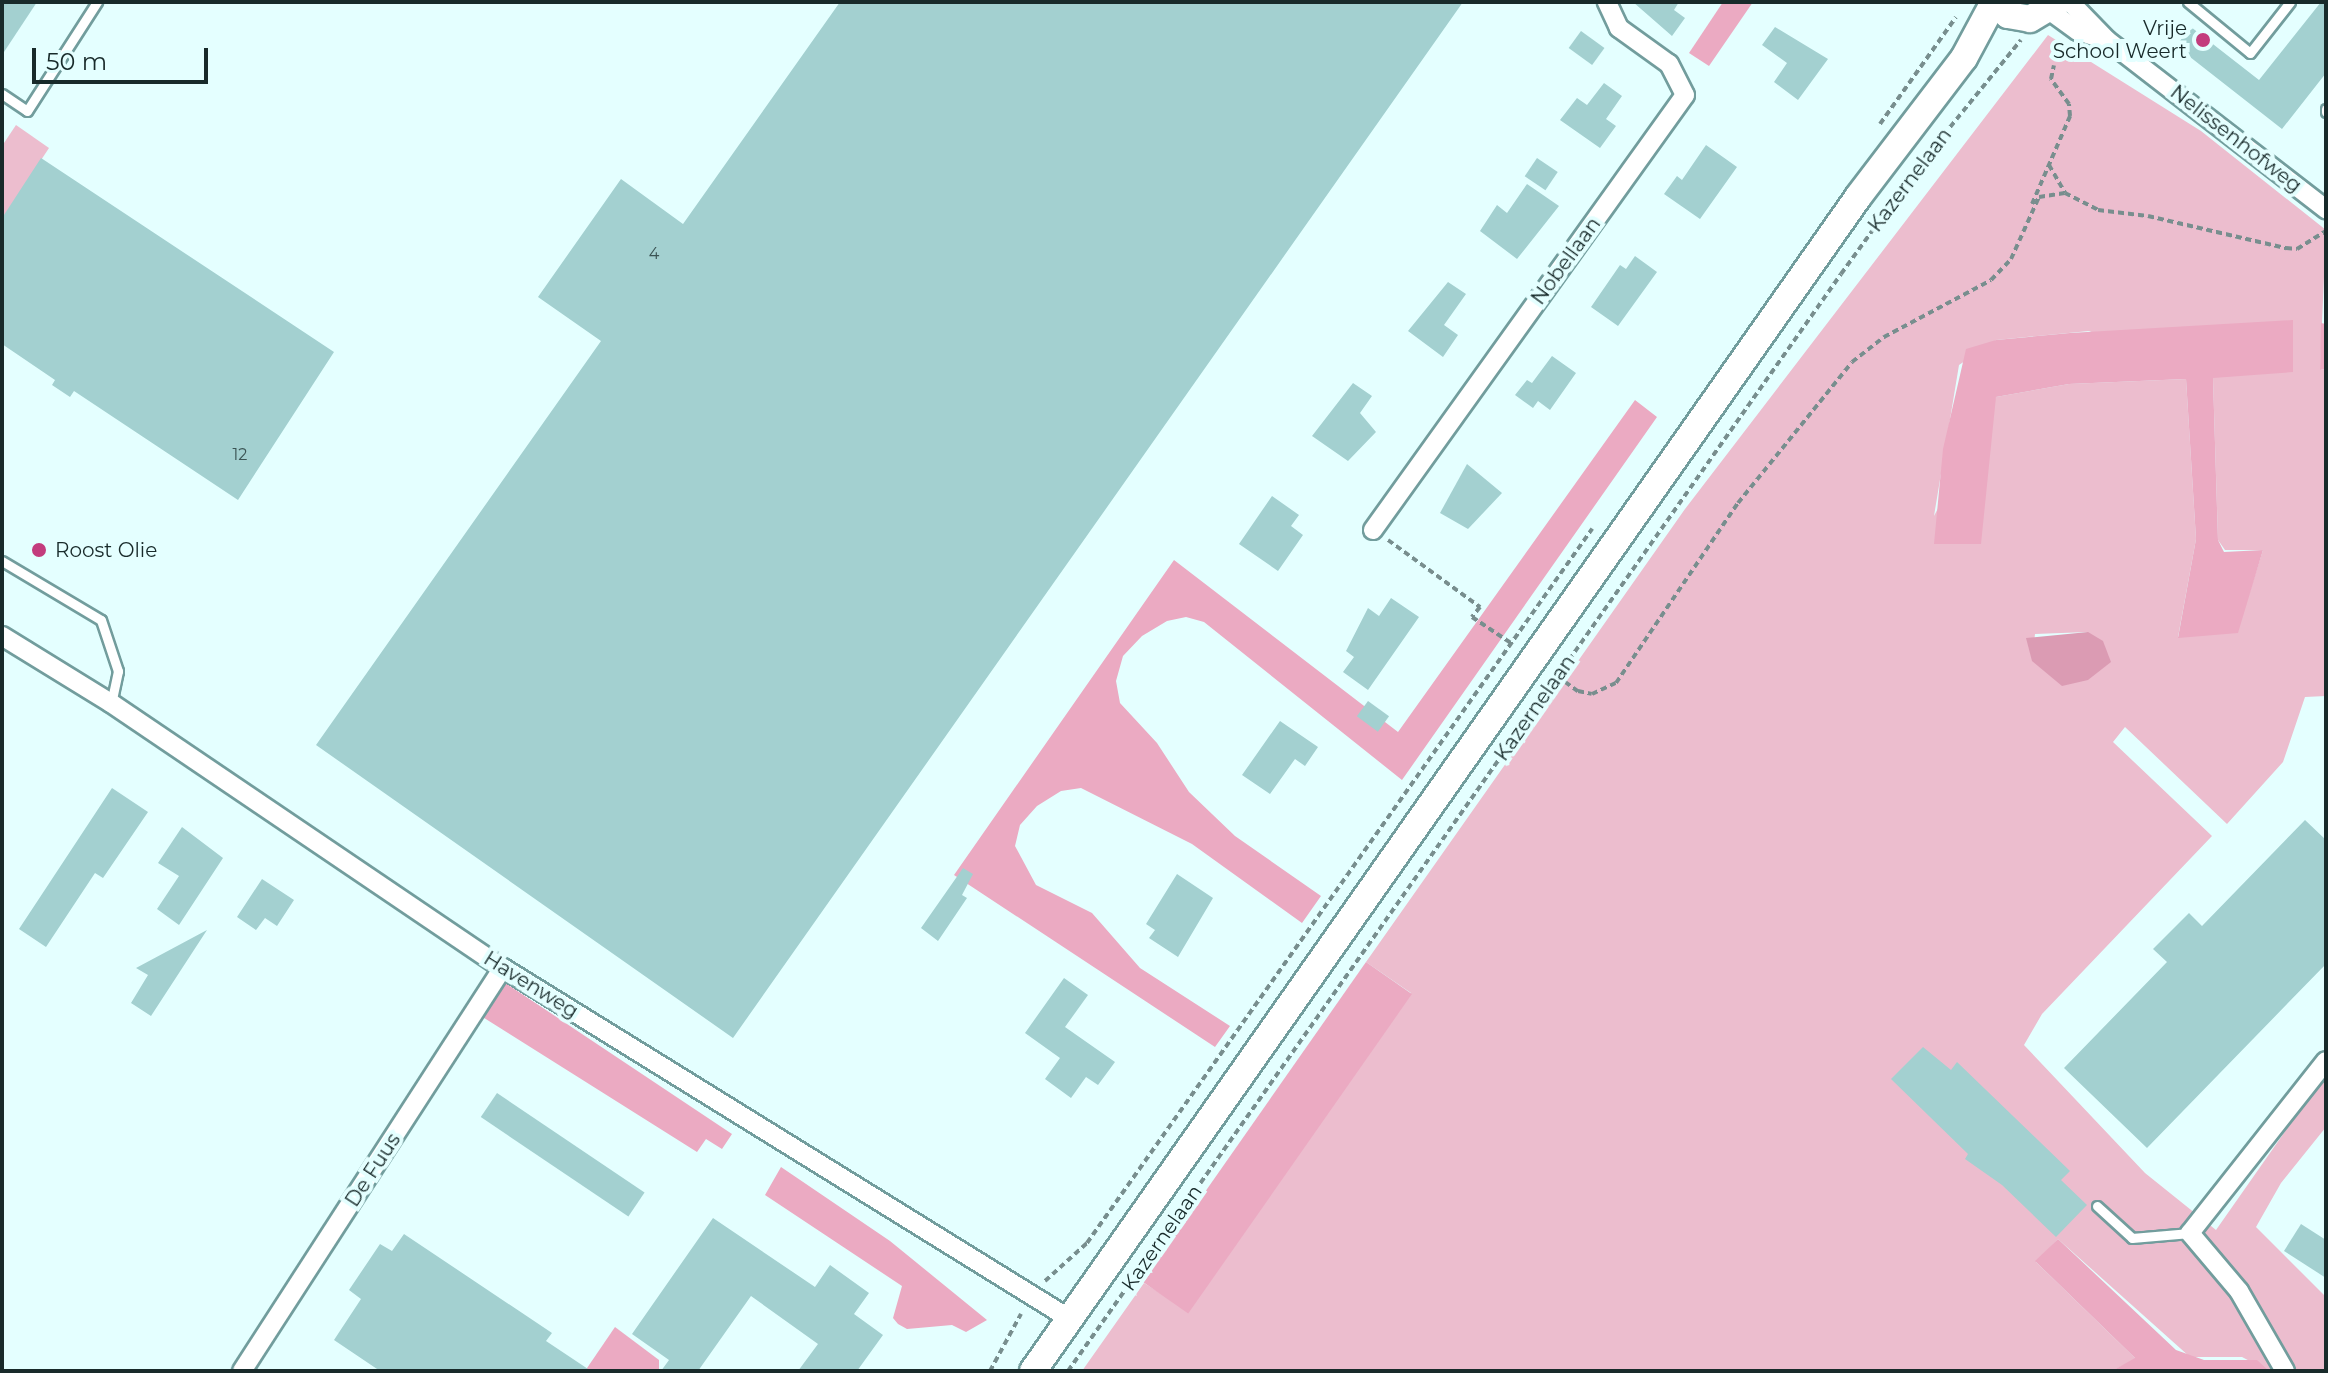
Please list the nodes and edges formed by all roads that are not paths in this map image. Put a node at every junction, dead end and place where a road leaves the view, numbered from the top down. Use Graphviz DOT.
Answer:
graph roads {
  1 [pos="97,2"];
  2 [pos="1607,2"];
  3 [pos="2188,2"];
  4 [pos="2290,2"];
  5 [pos="2059,5"];
  6 [pos="1998,6"];
  7 [pos="2,94"];
  8 [pos="2326,209"];
  9 [pos="1373,530"];
  10 [pos="2,561"];
  11 [pos="2,636"];
  12 [pos="111,703"];
  13 [pos="503,968"];
  14 [pos="2326,1061"];
  15 [pos="2097,1206"];
  16 [pos="2190,1233"];
  17 [pos="1070,1319"];
  18 [pos="242,1371"];
  19 [pos="1033,1371"];
  20 [pos="2285,1371"];
  1 -- 7 [label="lane"];
  2 -- 9 [label="street, Nobellaan"];
  3 -- 4 [label="lane"];
  5 -- 6 [label="street"];
  5 -- 8 [label="street, Nelissenhofweg"];
  6 -- 17 [label="street, Kazernelaan"];
  10 -- 12 [label="lane"];
  11 -- 12 [label="street, Havenweg"];
  12 -- 13 [label="street, Havenweg"];
  13 -- 17 [label="street, Havenweg"];
  13 -- 18 [label="street, De Fuus"];
  14 -- 16 [label="street"];
  15 -- 16 [label="lane"];
  16 -- 20 [label="street"];
  17 -- 19 [label="street, Kazernelaan"];
}
